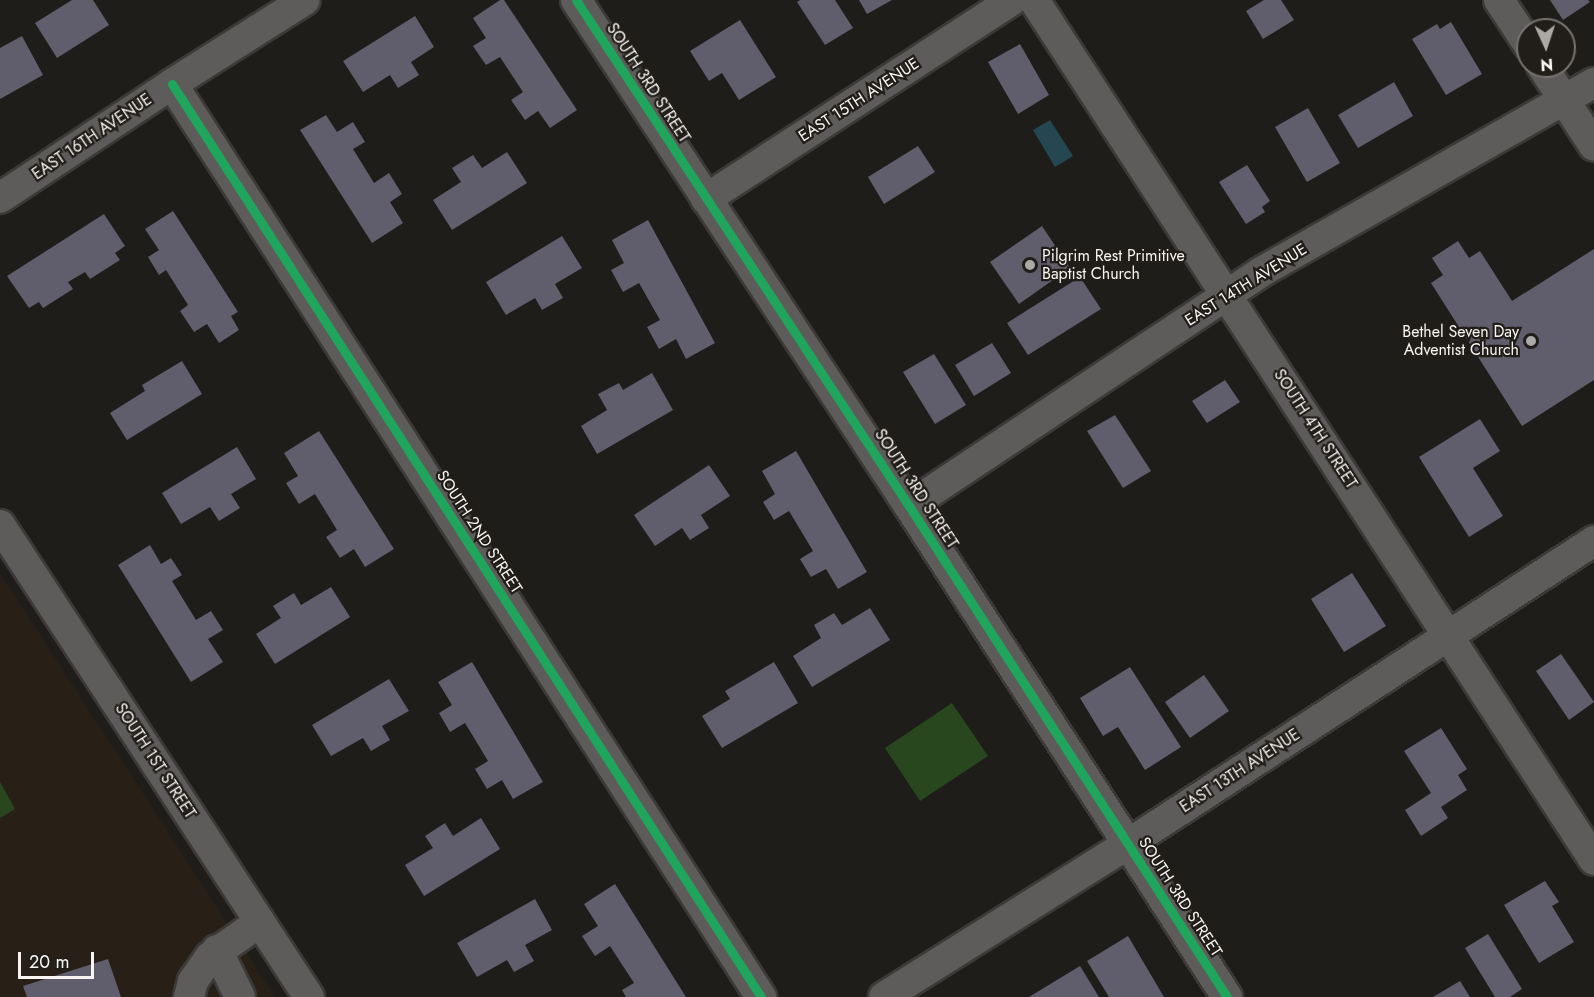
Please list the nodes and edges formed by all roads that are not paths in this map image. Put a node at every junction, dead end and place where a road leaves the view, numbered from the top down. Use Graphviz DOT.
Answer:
graph roads {
  1 [pos="305,0"];
  2 [pos="576,0"];
  3 [pos="1012,0"];
  4 [pos="1034,0"];
  5 [pos="1499,0"];
  6 [pos="1516,26"];
  7 [pos="1550,78"];
  8 [pos="1594,83"];
  9 [pos="172,84"];
  10 [pos="1564,100"];
  11 [pos="1594,146"];
  12 [pos="0,198"];
  13 [pos="706,199"];
  14 [pos="1227,294"];
  15 [pos="909,506"];
  16 [pos="0,525"];
  17 [pos="1594,541"];
  18 [pos="1449,635"];
  19 [pos="1128,844"];
  20 [pos="1594,860"];
  21 [pos="260,922"];
  22 [pos="217,950"];
  23 [pos="189,997"];
  24 [pos="240,997"];
  25 [pos="309,997"];
  26 [pos="761,997"];
  27 [pos="884,997"];
  28 [pos="1227,997"];
  1 -- 9 [label="street, EAST 16TH AVENUE"];
  2 -- 13 [label="street, SOUTH 3RD STREET"];
  3 -- 13 [label="street, EAST 15TH AVENUE"];
  4 -- 14 [label="street, SOUTH 4TH STREET"];
  5 -- 6 [label="street"];
  7 -- 10 [label="street"];
  8 -- 10 [label="street, EAST 14TH AVENUE"];
  9 -- 12 [label="street, EAST 16TH AVENUE"];
  9 -- 26 [label="street, SOUTH 2ND STREET"];
  10 -- 11 [label="street"];
  10 -- 14 [label="street, EAST 14TH AVENUE"];
  13 -- 15 [label="street, SOUTH 3RD STREET"];
  14 -- 15 [label="street, EAST 14TH AVENUE"];
  14 -- 18 [label="street, SOUTH 4TH STREET"];
  15 -- 19 [label="street, SOUTH 3RD STREET"];
  16 -- 21 [label="street, SOUTH 1ST STREET"];
  17 -- 18 [label="street, EAST 13TH AVENUE"];
  18 -- 19 [label="street, EAST 13TH AVENUE"];
  18 -- 20 [label="street, SOUTH 4TH STREET"];
  19 -- 27 [label="street, EAST 13TH AVENUE"];
  19 -- 28 [label="street, SOUTH 3RD STREET"];
  21 -- 22 [label="street"];
  21 -- 25 [label="street, SOUTH 1ST STREET"];
  22 -- 23 [label="street"];
  22 -- 24 [label="street"];
}
